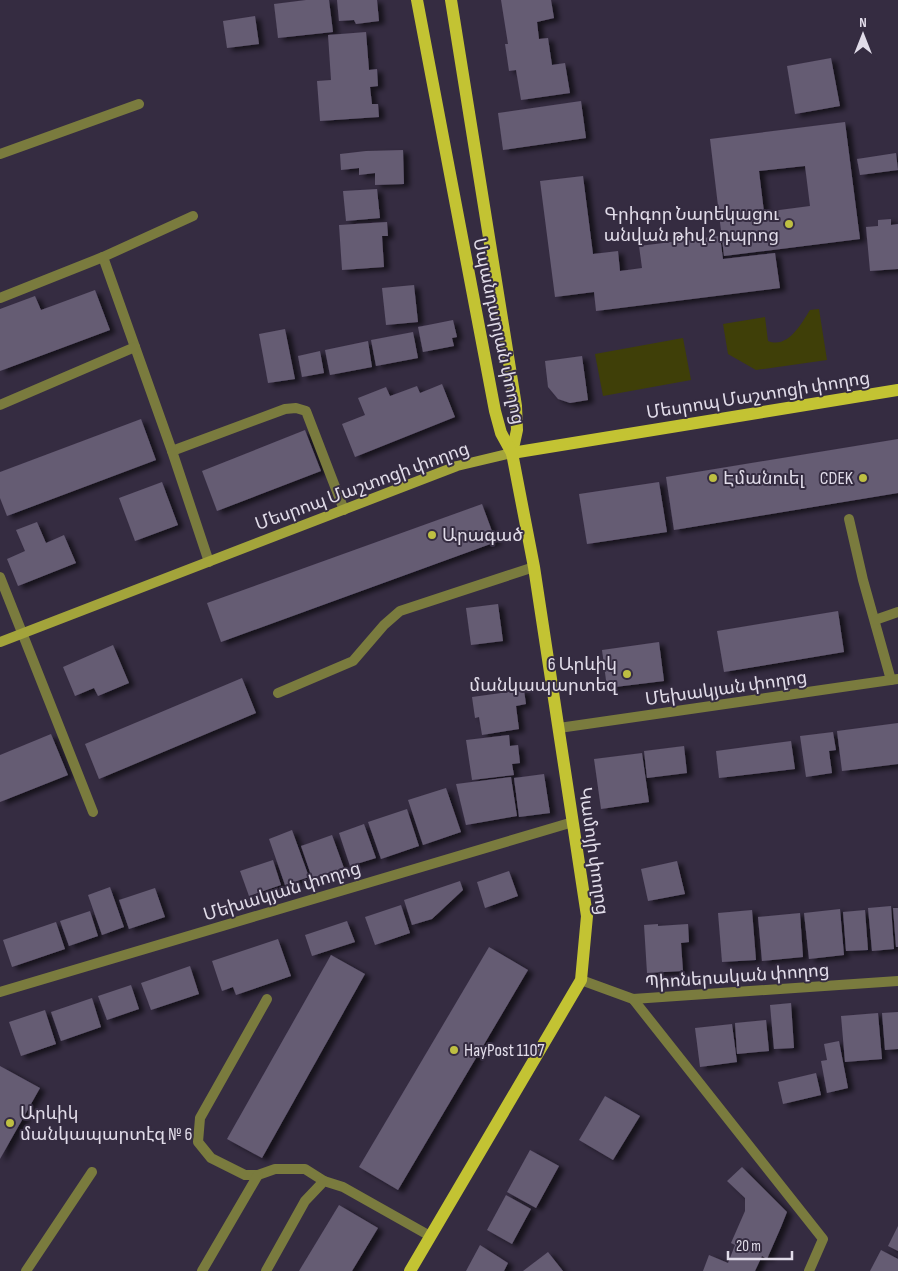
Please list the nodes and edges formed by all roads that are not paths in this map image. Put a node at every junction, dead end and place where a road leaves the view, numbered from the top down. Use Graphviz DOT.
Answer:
graph roads {
  1 [pos="417,0"];
  2 [pos="451,0"];
  3 [pos="139,104"];
  4 [pos="0,154"];
  5 [pos="193,216"];
  6 [pos="104,258"];
  7 [pos="0,298"];
  8 [pos="135,348"];
  9 [pos="898,390"];
  10 [pos="0,405"];
  11 [pos="172,451"];
  12 [pos="512,453"];
  13 [pos="344,510"];
  14 [pos="849,519"];
  15 [pos="209,562"];
  16 [pos="534,567"];
  17 [pos="0,577"];
  18 [pos="898,612"];
  19 [pos="874,620"];
  20 [pos="22,634"];
  21 [pos="0,642"];
  22 [pos="894,680"];
  23 [pos="278,693"];
  24 [pos="559,728"];
  25 [pos="93,812"];
  26 [pos="573,822"];
  27 [pos="581,980"];
  28 [pos="898,981"];
  29 [pos="0,992"];
  30 [pos="267,999"];
  31 [pos="633,999"];
  32 [pos="92,1172"];
  33 [pos="258,1175"];
  34 [pos="324,1181"];
  35 [pos="430,1236"];
  36 [pos="26,1271"];
  37 [pos="202,1271"];
  38 [pos="266,1271"];
  39 [pos="410,1271"];
  40 [pos="809,1271"];
  1 -- 12 [label="main road, Սպանդարյան փողոց"];
  2 -- 12 [label="main road, Սպանդարյան փողոց"];
  3 -- 4 [label="street"];
  5 -- 6 [label="street"];
  6 -- 7 [label="street"];
  6 -- 8 [label="street"];
  8 -- 10 [label="street"];
  8 -- 11 [label="street"];
  9 -- 12 [label="main road, Մեսրոպ Մաշտոցի փողոց"];
  11 -- 13 [label="street"];
  11 -- 15 [label="street"];
  12 -- 13 [label="main road, Մեսրոպ Մաշտոցի փողոց"];
  12 -- 16 [label="main road, Կամոյի փողոց"];
  13 -- 15 [label="main road, Մեսրոպ Մաշտոցի փողոց"];
  14 -- 19 [label="street"];
  15 -- 20 [label="main road, Մեսրոպ Մաշտոցի փողոց"];
  16 -- 23 [label="street"];
  16 -- 24 [label="main road, Կամոյի փողոց"];
  17 -- 20 [label="street"];
  18 -- 19 [label="street"];
  19 -- 22 [label="street"];
  20 -- 21 [label="main road, Մեսրոպ Մաշտոցի փողոց"];
  20 -- 25 [label="street"];
  22 -- 24 [label="street, Մեխակյան փողոց"];
  24 -- 26 [label="main road, Կամոյի փողոց"];
  26 -- 27 [label="main road, Կամոյի փողոց"];
  26 -- 29 [label="street, Մեխակյան փողոց"];
  27 -- 31 [label="street, Պիոներական փողոց"];
  27 -- 35 [label="main road, Կամոյի փողոց"];
  28 -- 31 [label="street, Պիոներական փողոց"];
  30 -- 33 [label="street"];
  31 -- 40 [label="street"];
  32 -- 36 [label="street"];
  33 -- 34 [label="street"];
  33 -- 37 [label="street"];
  34 -- 35 [label="street"];
  34 -- 38 [label="street"];
  35 -- 39 [label="main road, Կամոյի փողոց"];
}
